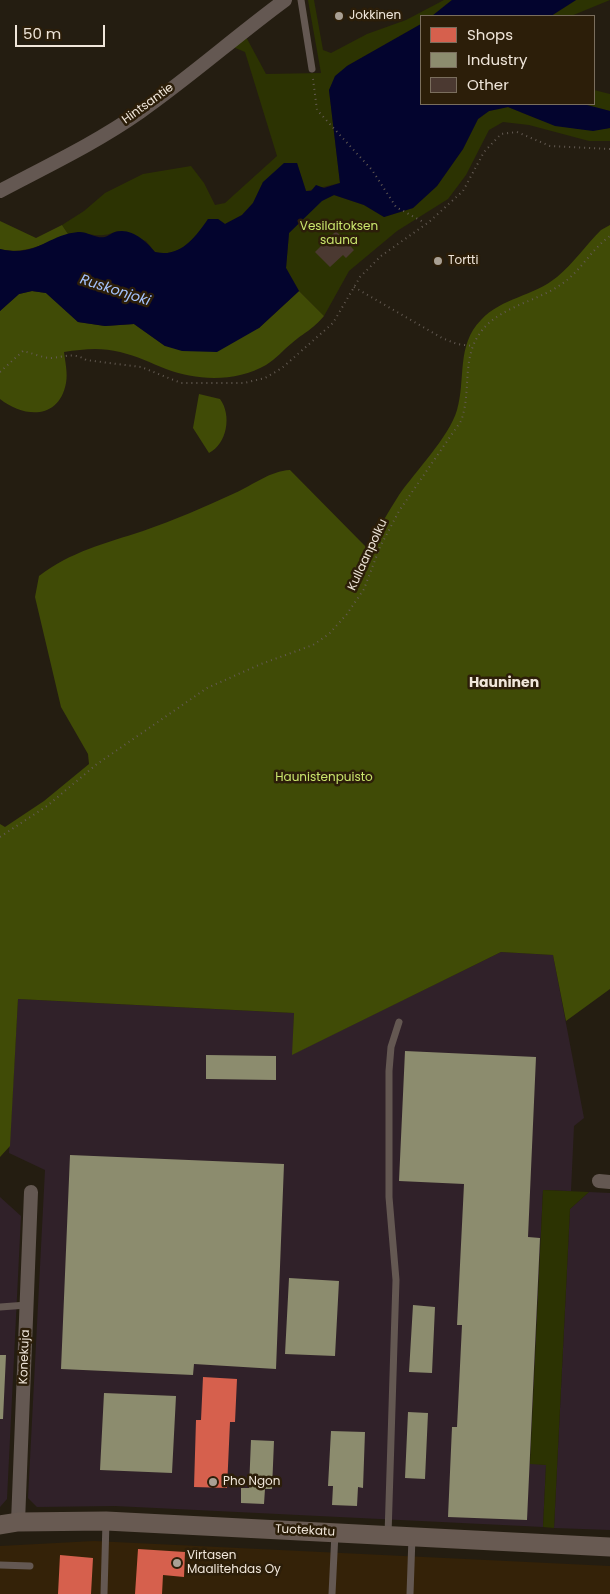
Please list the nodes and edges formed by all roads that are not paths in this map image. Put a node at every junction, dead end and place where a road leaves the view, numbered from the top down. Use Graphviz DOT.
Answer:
graph roads {
  1 [pos="285,0"];
  2 [pos="301,0"];
  3 [pos="312,69"];
  4 [pos="0,191"];
  5 [pos="399,1022"];
  6 [pos="31,1192"];
  7 [pos="27,1305"];
  8 [pos="0,1307"];
  9 [pos="106,1520"];
  10 [pos="9,1524"];
  11 [pos="335,1533"];
  12 [pos="388,1536"];
  13 [pos="412,1537"];
  14 [pos="610,1547"];
  15 [pos="0,1565"];
  16 [pos="30,1566"];
  17 [pos="104,1594"];
  18 [pos="332,1594"];
  19 [pos="410,1594"];
  1 -- 4 [label="street, Hintsantie"];
  2 -- 3 [label="lane"];
  5 -- 12 [label="lane"];
  6 -- 7 [label="street, Konekuja"];
  7 -- 8 [label="lane"];
  7 -- 10 [label="street, Konekuja"];
  9 -- 10 [label="street, Tuotekatu"];
  9 -- 11 [label="street, Tuotekatu"];
  9 -- 17 [label="lane"];
  11 -- 12 [label="street, Tuotekatu"];
  11 -- 18 [label="lane"];
  12 -- 13 [label="street, Tuotekatu"];
  13 -- 14 [label="street, Tuotekatu"];
  13 -- 19 [label="lane"];
  15 -- 16 [label="lane"];
}
